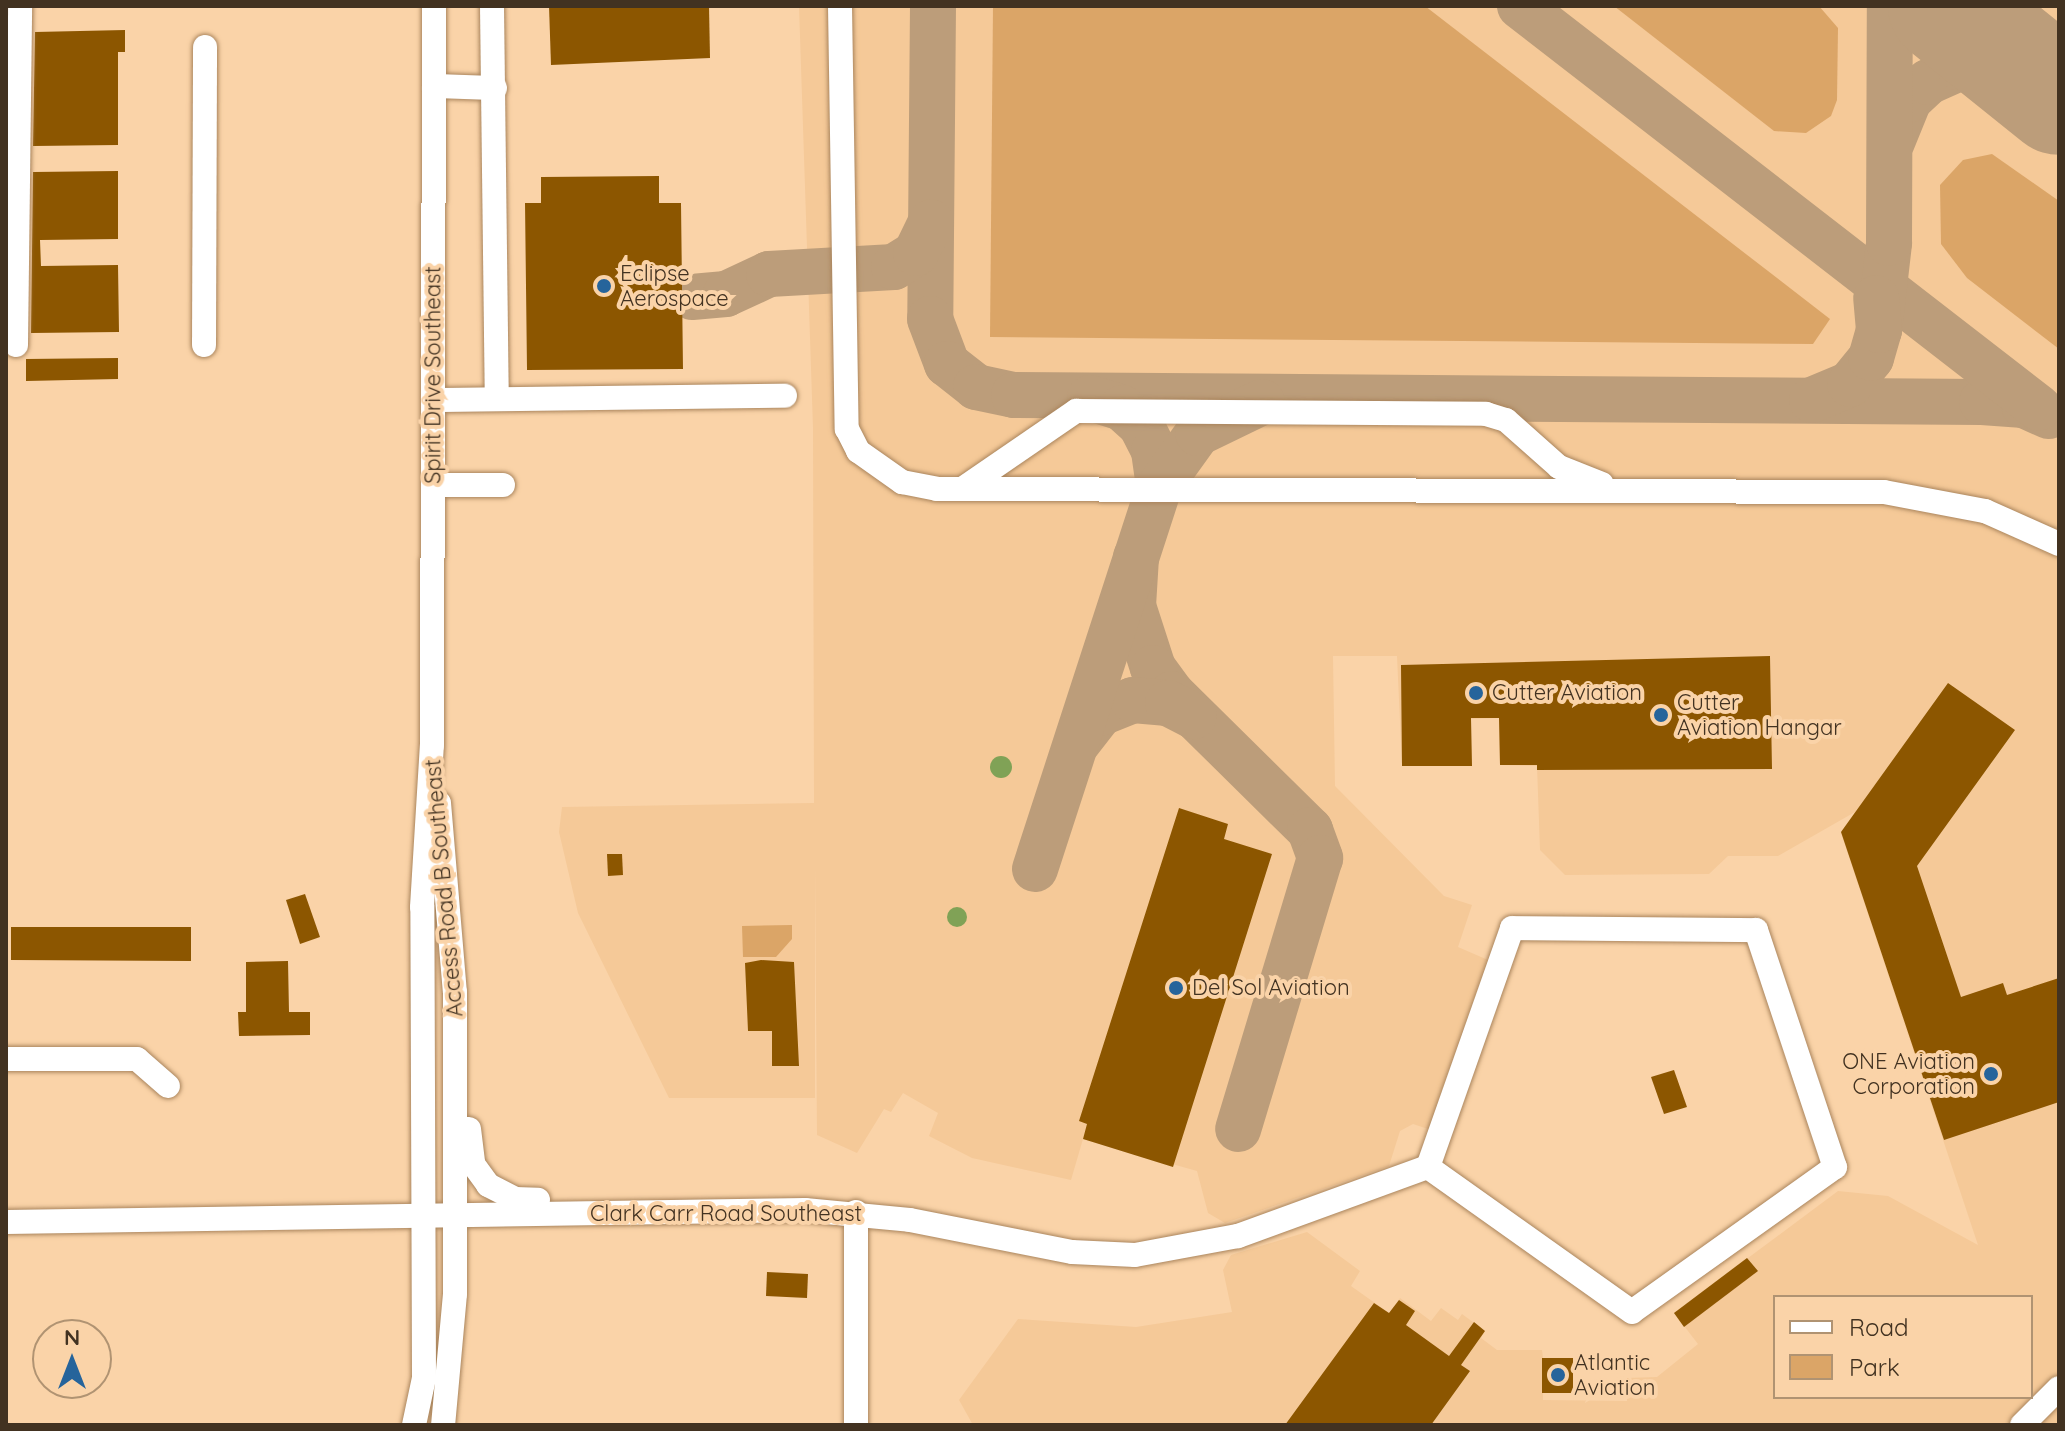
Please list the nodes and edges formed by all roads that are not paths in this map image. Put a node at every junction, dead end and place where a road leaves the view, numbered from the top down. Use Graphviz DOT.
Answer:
graph roads {
  1 [pos="20,6"];
  2 [pos="434,6"];
  3 [pos="492,6"];
  4 [pos="840,6"];
  5 [pos="205,47"];
  6 [pos="434,86"];
  7 [pos="495,88"];
  8 [pos="16,345"];
  9 [pos="204,345"];
  10 [pos="785,396"];
  11 [pos="497,397"];
  12 [pos="433,400"];
  13 [pos="433,485"];
  14 [pos="503,485"];
  15 [pos="959,488"];
  16 [pos="1647,491"];
  17 [pos="2059,544"];
  18 [pos="432,745"];
  19 [pos="455,992"];
  20 [pos="6,1059"];
  21 [pos="168,1086"];
  22 [pos="1428,1167"];
  23 [pos="642,1212"];
  24 [pos="856,1212"];
  25 [pos="424,1214"];
  26 [pos="455,1214"];
  27 [pos="6,1222"];
  28 [pos="2059,1388"];
  29 [pos="414,1425"];
  30 [pos="443,1425"];
  31 [pos="856,1425"];
  32 [pos="2022,1425"];
  1 -- 8 [label="street"];
  2 -- 6 [label="street, Spirit Drive Southeast"];
  3 -- 7 [label="street"];
  4 -- 15 [label="street"];
  5 -- 9 [label="street"];
  6 -- 7 [label="street"];
  6 -- 12 [label="street, Spirit Drive Southeast"];
  7 -- 11 [label="street"];
  10 -- 11 [label="street"];
  11 -- 12 [label="street"];
  12 -- 13 [label="street, Spirit Drive Southeast"];
  13 -- 14 [label="street"];
  13 -- 18 [label="street, Spirit Drive Southeast"];
  15 -- 16 [label="street"];
  15 -- 16 [label="street"];
  16 -- 17 [label="street"];
  18 -- 19 [label="street, Access Road B Southeast"];
  18 -- 25 [label="street, Access Road B Southeast"];
  19 -- 23 [label="street"];
  19 -- 26 [label="street, Access Road B Southeast"];
  20 -- 21 [label="street"];
  22 -- 22 [label="street"];
  22 -- 24 [label="street, Clark Carr Road Southeast"];
  23 -- 24 [label="street, Clark Carr Road Southeast"];
  23 -- 26 [label="street, Clark Carr Road Southeast"];
  24 -- 31 [label="street"];
  25 -- 26 [label="street, Clark Carr Road Southeast"];
  25 -- 27 [label="street, Clark Carr Road Southeast"];
  25 -- 29 [label="street"];
  26 -- 30 [label="street"];
  28 -- 32 [label="street"];
}
